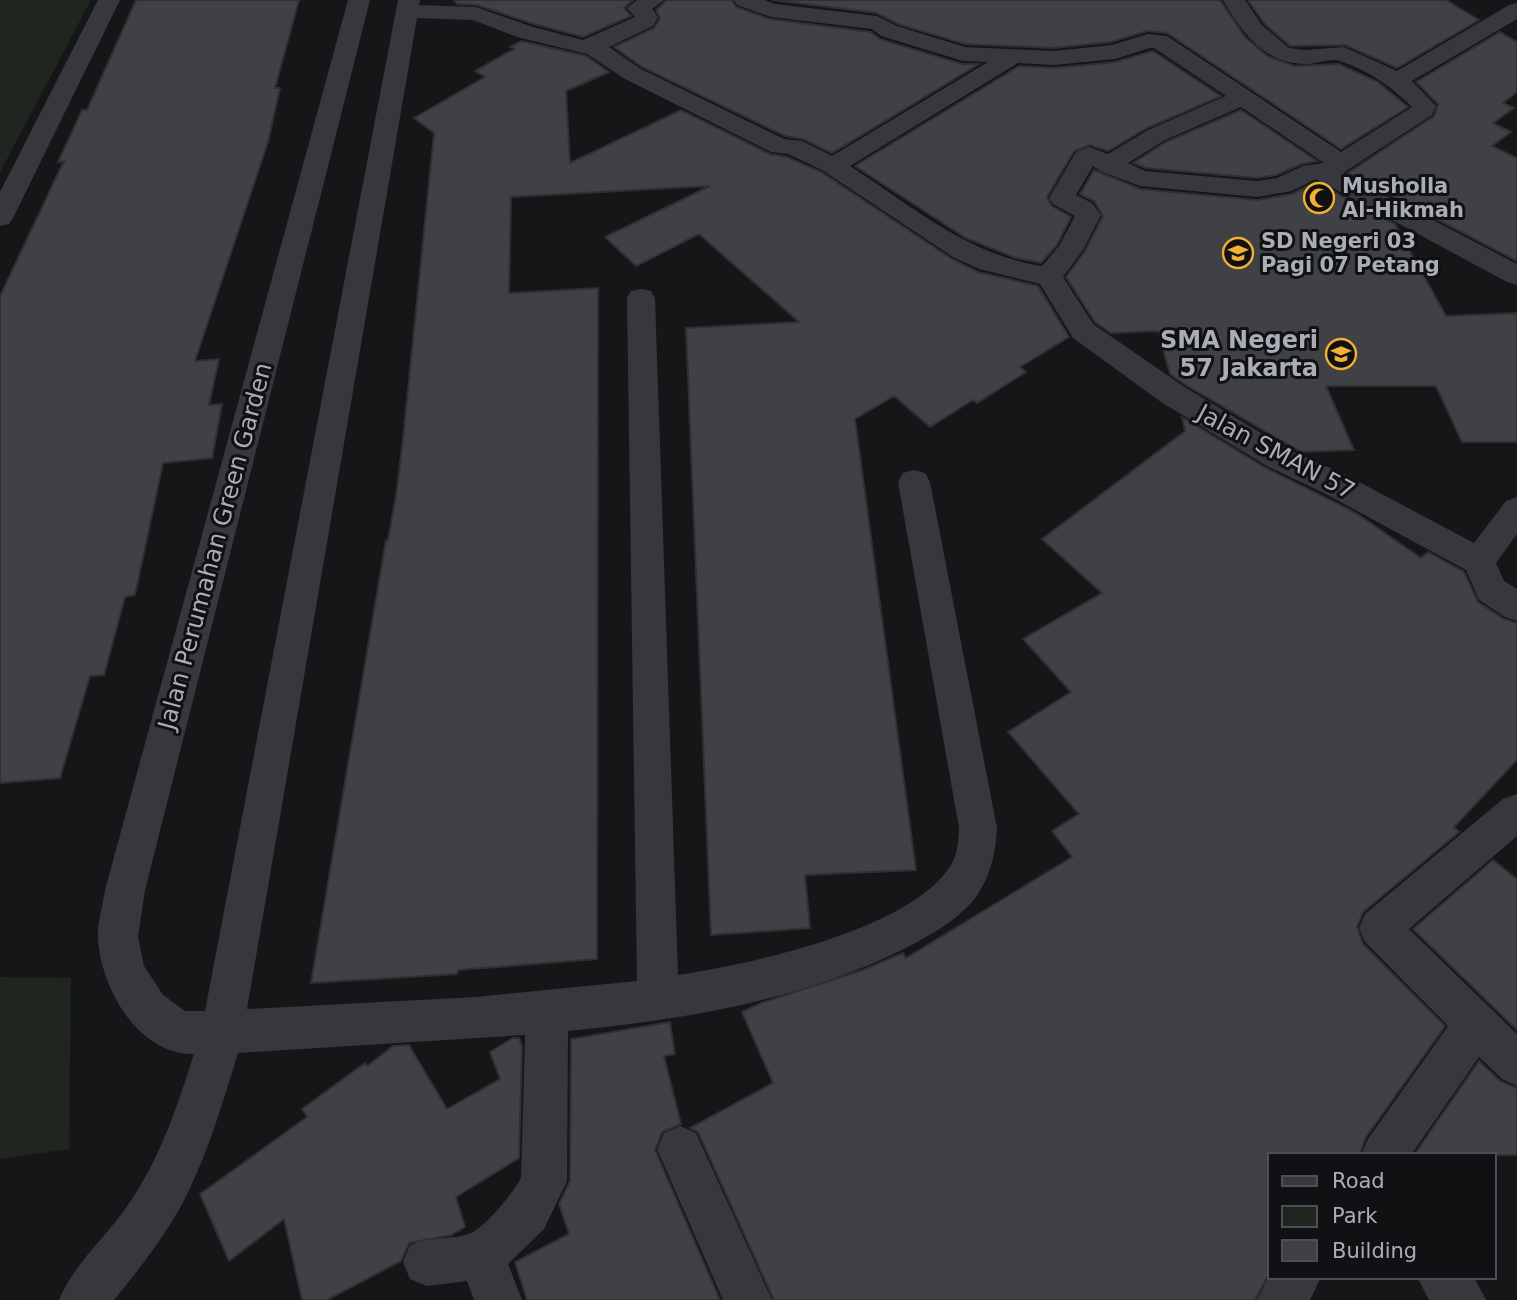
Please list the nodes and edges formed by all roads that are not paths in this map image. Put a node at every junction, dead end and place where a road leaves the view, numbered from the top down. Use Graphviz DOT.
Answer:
graph roads {
  1 [pos="109,0"];
  2 [pos="359,0"];
  3 [pos="653,0"];
  4 [pos="744,0"];
  5 [pos="1234,0"];
  6 [pos="408,5"];
  7 [pos="1517,10"];
  8 [pos="591,47"];
  9 [pos="1016,55"];
  10 [pos="1398,80"];
  11 [pos="1244,97"];
  12 [pos="833,166"];
  13 [pos="1110,166"];
  14 [pos="1333,167"];
  15 [pos="1,214"];
  16 [pos="1049,276"];
  17 [pos="1517,276"];
  18 [pos="641,298"];
  19 [pos="914,482"];
  20 [pos="1517,510"];
  21 [pos="1479,561"];
  22 [pos="1517,607"];
  23 [pos="1517,812"];
  24 [pos="658,999"];
  25 [pos="547,1013"];
  26 [pos="1476,1024"];
  27 [pos="222,1032"];
  28 [pos="1517,1065"];
  29 [pos="680,1149"];
  30 [pos="1385,1153"];
  31 [pos="481,1256"];
  32 [pos="427,1262"];
  33 [pos="1296,1279"];
  34 [pos="1443,1279"];
  35 [pos="83,1300"];
  36 [pos="498,1300"];
  37 [pos="748,1300"];
  38 [pos="1281,1300"];
  39 [pos="1462,1300"];
  1 -- 15 [label="street"];
  2 -- 27 [label="street, Jalan Perumahan Green Garden"];
  3 -- 8 [label="street"];
  4 -- 9 [label="street"];
  5 -- 10 [label="street"];
  6 -- 8 [label="street"];
  6 -- 27 [label="street"];
  7 -- 10 [label="street"];
  8 -- 12 [label="street"];
  9 -- 11 [label="street"];
  9 -- 12 [label="street"];
  10 -- 14 [label="street"];
  11 -- 13 [label="street"];
  11 -- 14 [label="street"];
  12 -- 16 [label="street"];
  13 -- 14 [label="street"];
  13 -- 16 [label="street"];
  14 -- 17 [label="street"];
  16 -- 21 [label="street, Jalan SMAN 57"];
  18 -- 24 [label="street"];
  19 -- 24 [label="street, Jalan Perumahan Green Garden"];
  20 -- 21 [label="street"];
  21 -- 22 [label="street"];
  23 -- 26 [label="street"];
  24 -- 25 [label="street, Jalan Perumahan Green Garden"];
  25 -- 27 [label="street, Jalan Perumahan Green Garden"];
  25 -- 31 [label="street"];
  26 -- 28 [label="street"];
  26 -- 30 [label="street"];
  27 -- 35 [label="street"];
  29 -- 37 [label="street"];
  31 -- 32 [label="street"];
  31 -- 36 [label="street"];
  33 -- 38 [label="street"];
  34 -- 39 [label="street"];
}
